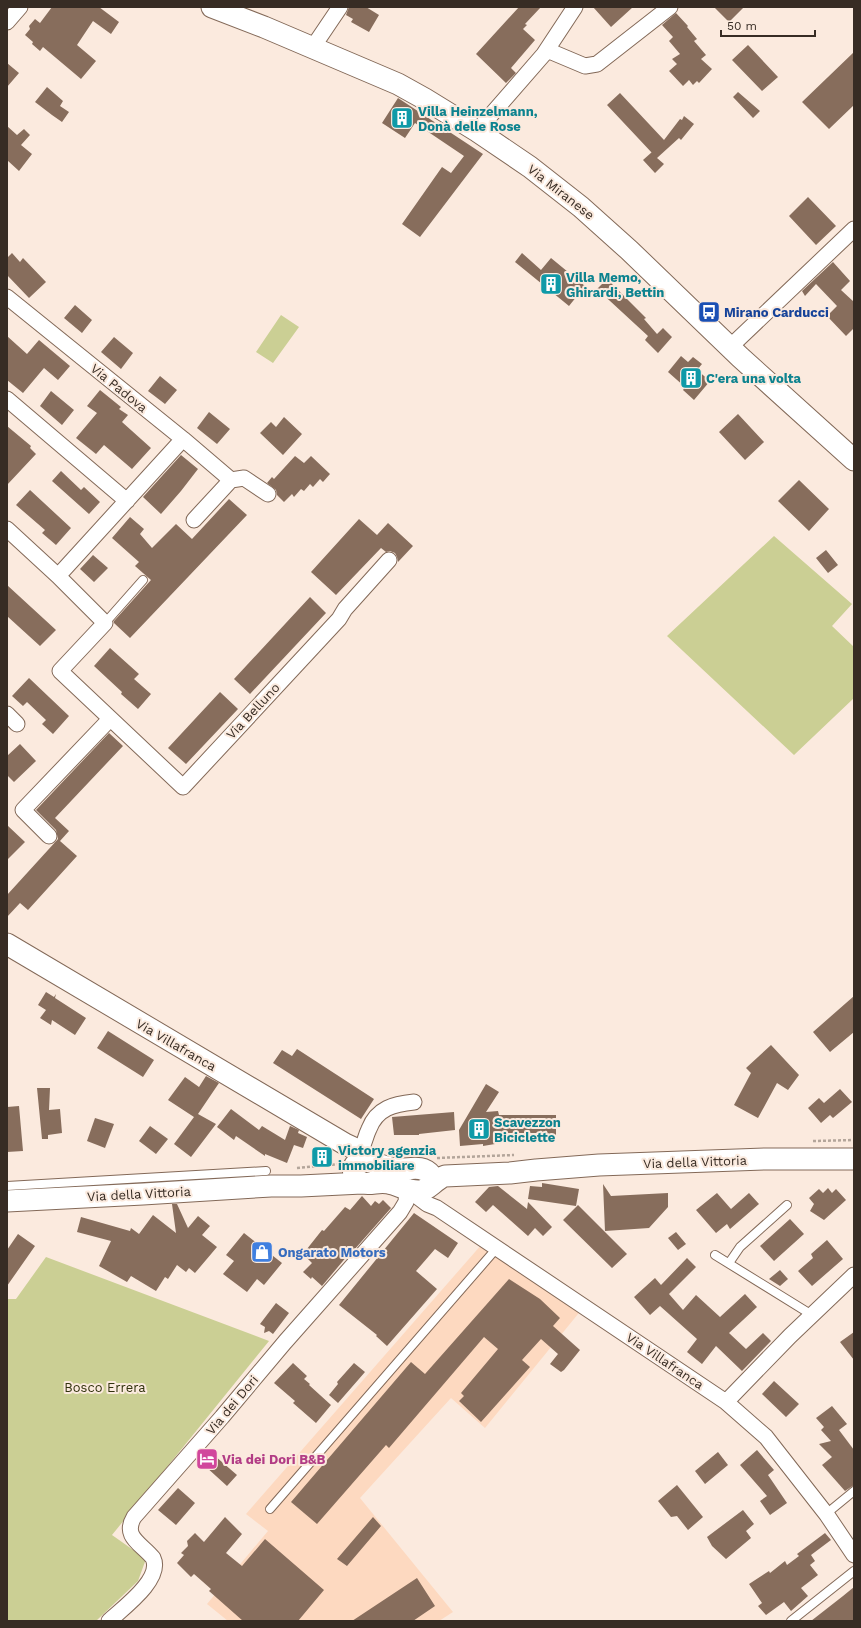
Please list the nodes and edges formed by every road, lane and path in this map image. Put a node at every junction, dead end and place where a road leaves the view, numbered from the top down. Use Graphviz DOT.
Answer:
graph roads {
  1 [pos="20,7"];
  2 [pos="212,7"];
  3 [pos="340,7"];
  4 [pos="575,7"];
  5 [pos="670,7"];
  6 [pos="7,22"];
  7 [pos="313,47"];
  8 [pos="547,50"];
  9 [pos="477,131"];
  10 [pos="854,229"];
  11 [pos="7,297"];
  12 [pos="730,347"];
  13 [pos="7,399"];
  14 [pos="183,439"];
  15 [pos="854,460"];
  16 [pos="231,480"];
  17 [pos="268,494"];
  18 [pos="127,501"];
  19 [pos="194,520"];
  20 [pos="7,529"];
  21 [pos="389,560"];
  22 [pos="58,576"];
  23 [pos="143,580"];
  24 [pos="105,623"];
  25 [pos="110,719"];
  26 [pos="49,836"];
  27 [pos="7,944"];
  28 [pos="414,1102"];
  29 [pos="518,1154"];
  30 [pos="854,1159"];
  31 [pos="358,1163"];
  32 [pos="429,1174"];
  33 [pos="268,1179"];
  34 [pos="7,1186"];
  35 [pos="407,1189"];
  36 [pos="7,1201"];
  37 [pos="787,1205"];
  38 [pos="437,1208"];
  39 [pos="496,1249"];
  40 [pos="715,1255"];
  41 [pos="729,1263"];
  42 [pos="853,1280"];
  43 [pos="812,1315"];
  44 [pos="726,1402"];
  45 [pos="854,1490"];
  46 [pos="270,1508"];
  47 [pos="826,1514"];
  48 [pos="854,1555"];
  49 [pos="854,1572"];
  50 [pos="109,1621"];
  51 [pos="791,1621"];
  1 -- 6 [label="street"];
  2 -- 7 [label="main road, Via Miranese"];
  3 -- 7 [label="street"];
  4 -- 8 [label="street"];
  5 -- 8 [label="street"];
  7 -- 9 [label="main road, Via Miranese"];
  8 -- 9 [label="street"];
  9 -- 12 [label="main road, Via Miranese"];
  10 -- 12 [label="street"];
  11 -- 14 [label="street, Via Padova"];
  12 -- 15 [label="main road, Via Miranese"];
  13 -- 18 [label="street"];
  14 -- 16 [label="street, Via Padova"];
  14 -- 18 [label="street"];
  16 -- 17 [label="street"];
  16 -- 19 [label="street"];
  18 -- 22 [label="street"];
  20 -- 22 [label="street"];
  21 -- 25 [label="street, Via Belluno"];
  22 -- 24 [label="street"];
  23 -- 24 [label="lane"];
  24 -- 25 [label="street, Via Belluno"];
  25 -- 26 [label="street"];
  27 -- 31 [label="main road, Via Villafranca"];
  28 -- 31 [label="street"];
  29 -- 32 [label="path"];
  30 -- 32 [label="main road, Via della Vittoria"];
  31 -- 32 [label="main road, Via della Vittoria"];
  31 -- 33 [label="main road, Via della Vittoria"];
  31 -- 35 [label="main road, Via della Vittoria"];
  32 -- 35 [label="main road, Via della Vittoria"];
  32 -- 38 [label="street"];
  33 -- 34 [label="lane"];
  33 -- 36 [label="main road, Via della Vittoria"];
  35 -- 38 [label="street, Via Villafranca"];
  35 -- 50 [label="street, Via dei Dori"];
  37 -- 41 [label="lane"];
  38 -- 39 [label="street, Via Villafranca"];
  39 -- 44 [label="street, Via Villafranca"];
  39 -- 46 [label="lane"];
  40 -- 41 [label="lane"];
  41 -- 43 [label="lane"];
  42 -- 43 [label="street"];
  43 -- 44 [label="street"];
  44 -- 47 [label="street, Via Villafranca"];
  45 -- 47 [label="lane"];
  47 -- 48 [label="street, Via Villafranca"];
  49 -- 51 [label="lane"];
}
